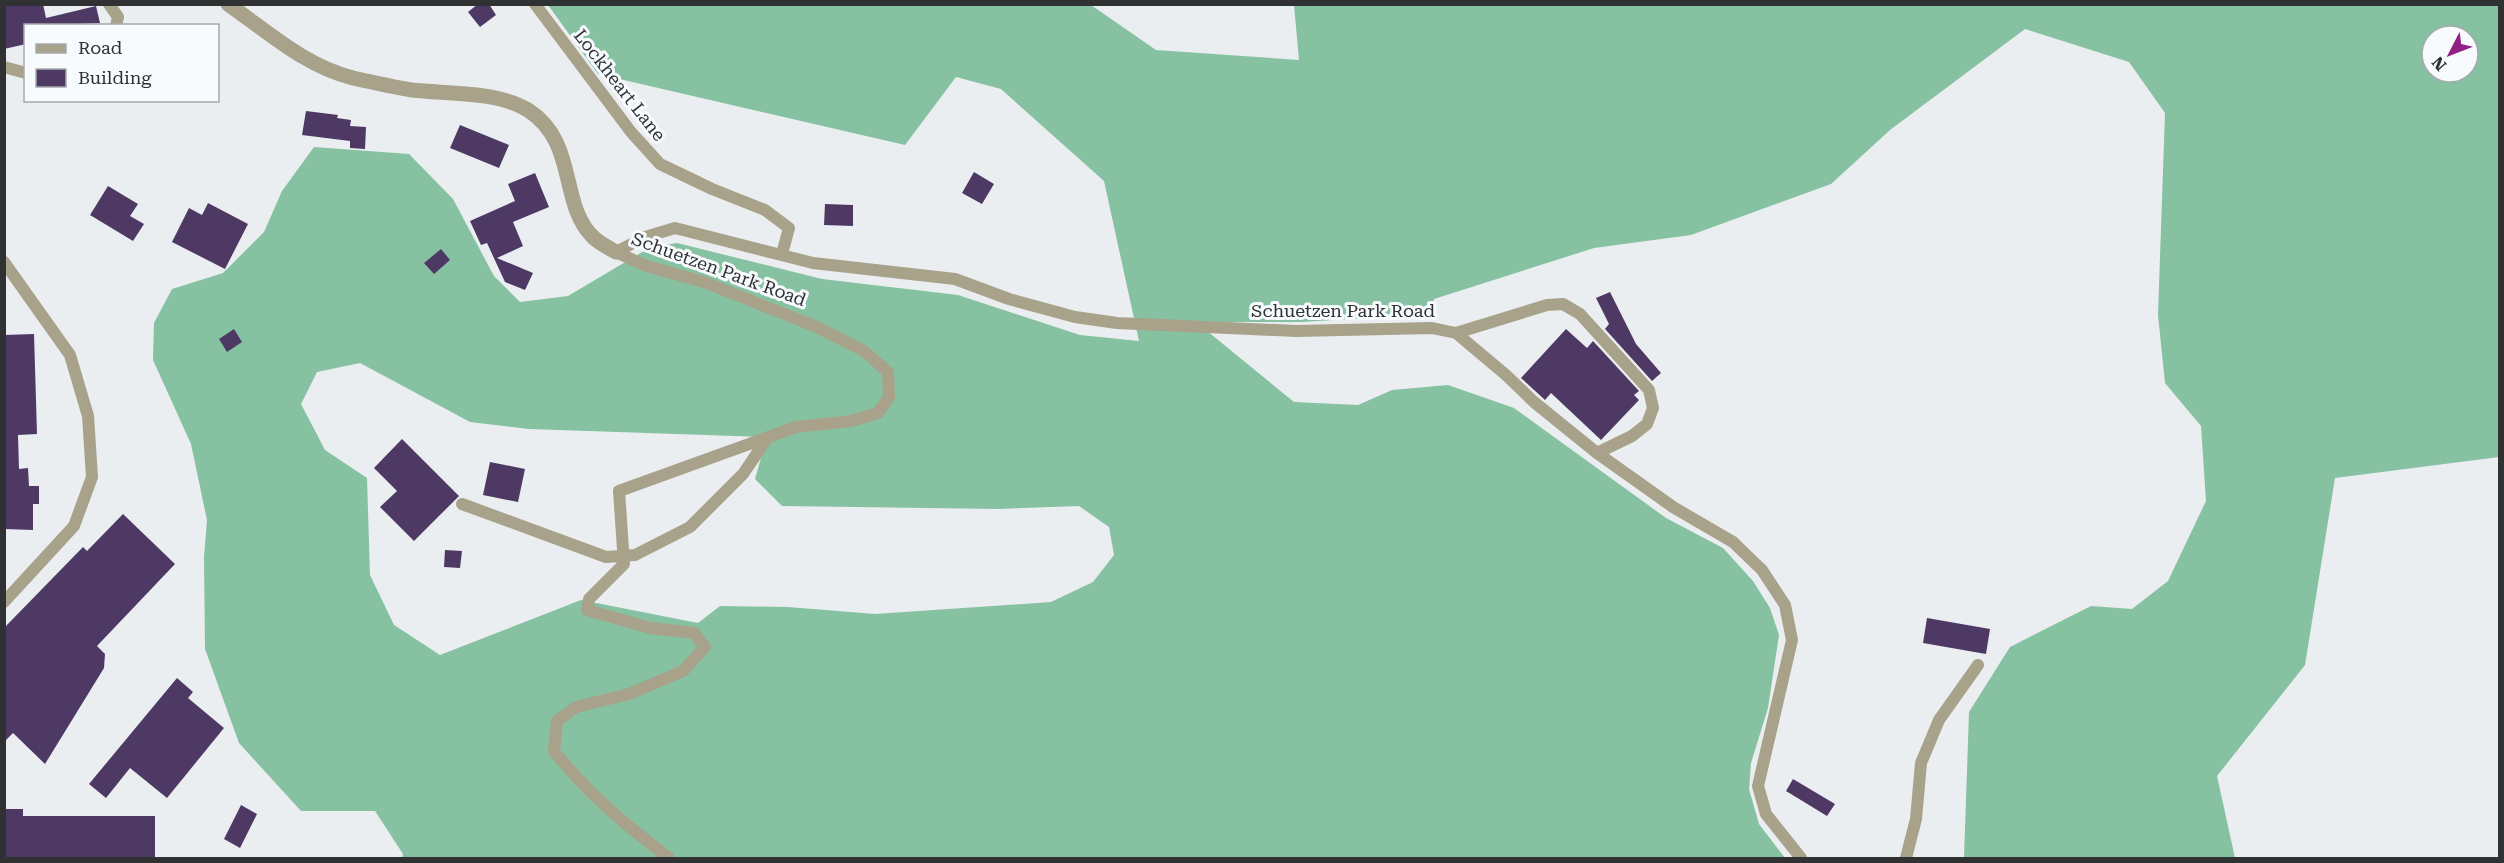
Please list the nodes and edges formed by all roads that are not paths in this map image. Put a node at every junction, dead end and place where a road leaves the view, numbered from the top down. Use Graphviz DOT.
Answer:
graph roads {
  1 [pos="109,4"];
  2 [pos="228,4"];
  3 [pos="535,4"];
  4 [pos="116,24"];
  5 [pos="4,67"];
  6 [pos="24,73"];
  7 [pos="616,252"];
  8 [pos="782,254"];
  9 [pos="4,262"];
  10 [pos="1456,333"];
  11 [pos="768,437"];
  12 [pos="1597,453"];
  13 [pos="462,504"];
  14 [pos="625,556"];
  15 [pos="4,602"];
  16 [pos="1978,665"];
  17 [pos="669,858"];
  18 [pos="1801,858"];
  19 [pos="1906,858"];
  1 -- 4 [label="lane"];
  2 -- 7 [label="street, Schuetzen Park Road"];
  3 -- 8 [label="lane, Lockheart Lane"];
  5 -- 6 [label="lane"];
  7 -- 8 [label="lane, Schuetzen Park Road"];
  7 -- 11 [label="lane, Schuetzen Park Road"];
  8 -- 10 [label="lane, Schuetzen Park Road"];
  9 -- 15 [label="lane"];
  10 -- 12 [label="lane, Schuetzen Park Road"];
  10 -- 12 [label="lane"];
  11 -- 14 [label="lane"];
  11 -- 14 [label="lane, Schuetzen Park Road"];
  12 -- 18 [label="lane, Schuetzen Park Road"];
  13 -- 14 [label="lane"];
  14 -- 17 [label="lane"];
  16 -- 19 [label="lane"];
}
